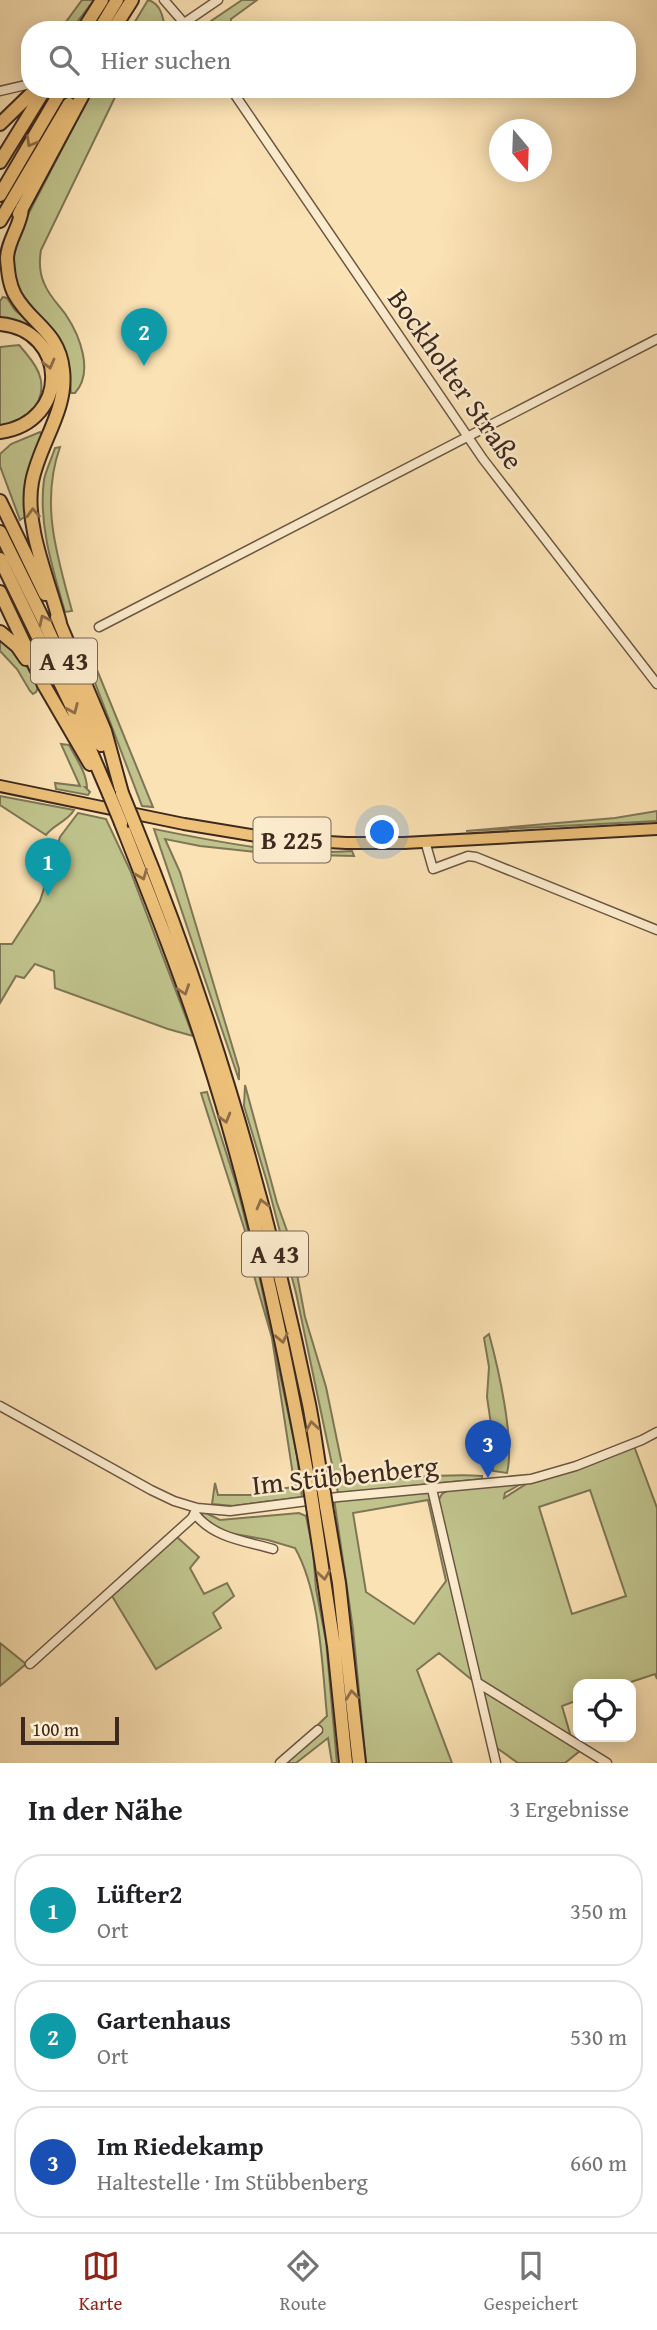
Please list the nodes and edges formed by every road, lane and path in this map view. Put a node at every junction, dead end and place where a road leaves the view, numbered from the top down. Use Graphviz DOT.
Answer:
graph roads {
  1 [pos="102,0"];
  2 [pos="117,0"];
  3 [pos="132,0"];
  4 [pos="164,0"];
  5 [pos="218,0"];
  6 [pos="89,21"];
  7 [pos="104,21"];
  8 [pos="119,21"];
  9 [pos="182,21"];
  10 [pos="194,21"];
  11 [pos="21,88"];
  12 [pos="0,91"];
  13 [pos="22,98"];
  14 [pos="39,98"];
  15 [pos="57,98"];
  16 [pos="73,98"];
  17 [pos="81,98"];
  18 [pos="237,98"];
  19 [pos="0,124"];
  20 [pos="0,162"];
  21 [pos="0,195"];
  22 [pos="22,208"];
  23 [pos="0,221"];
  24 [pos="0,248"];
  25 [pos="0,324"];
  26 [pos="657,339"];
  27 [pos="0,432"];
  28 [pos="468,438"];
  29 [pos="0,501"];
  30 [pos="0,532"];
  31 [pos="0,559"];
  32 [pos="0,593"];
  33 [pos="60,623"];
  34 [pos="99,627"];
  35 [pos="0,632"];
  36 [pos="657,684"];
  37 [pos="44,685"];
  38 [pos="0,786"];
  39 [pos="115,794"];
  40 [pos="657,829"];
  41 [pos="425,841"];
  42 [pos="657,930"];
  43 [pos="0,1405"];
  44 [pos="657,1432"];
  45 [pos="432,1489"];
  46 [pos="318,1500"];
  47 [pos="196,1511"];
  48 [pos="273,1549"];
  49 [pos="30,1664"];
  50 [pos="478,1683"];
  51 [pos="317,1730"];
  52 [pos="280,1763"];
  53 [pos="346,1763"];
  54 [pos="359,1763"];
  55 [pos="496,1763"];
  56 [pos="607,1763"];
  1 -- 6 [label="highway"];
  2 -- 7 [label="highway"];
  3 -- 8 [label="highway"];
  4 -- 9 [label="street"];
  5 -- 10 [label="street"];
  11 -- 12 [label="street"];
  13 -- 19 [label="highway"];
  14 -- 20 [label="highway"];
  15 -- 21 [label="highway, one-way"];
  16 -- 23 [label="highway"];
  17 -- 22 [label="highway"];
  18 -- 28 [label="street, Bockholter Straße"];
  22 -- 24 [label="highway"];
  33 -- 22 [label="highway, one-way"];
  25 -- 27 [label="highway, one-way"];
  26 -- 28 [label="street"];
  28 -- 34 [label="street"];
  28 -- 36 [label="street, Bockholter Straße"];
  29 -- 33 [label="highway"];
  39 -- 30 [label="highway, A 43, one-way"];
  31 -- 39 [label="highway, A 43, one-way"];
  32 -- 37 [label="highway"];
  33 -- 39 [label="highway"];
  35 -- 37 [label="highway"];
  37 -- 39 [label="highway"];
  38 -- 41 [label="main road, B 225"];
  39 -- 46 [label="highway, A 43, one-way, bridge"];
  46 -- 39 [label="highway, A 43, one-way, bridge"];
  40 -- 41 [label="main road, B 225"];
  41 -- 42 [label="street"];
  43 -- 47 [label="street, Im Stübbenberg"];
  44 -- 45 [label="street, Im Stübbenberg"];
  45 -- 47 [label="street, Im Stübbenberg"];
  45 -- 50 [label="street"];
  46 -- 53 [label="highway, A 43, one-way"];
  54 -- 46 [label="highway, A 43, one-way"];
  47 -- 48 [label="street, Im Stübbenberg"];
  47 -- 49 [label="street"];
  50 -- 55 [label="street"];
  50 -- 56 [label="street"];
  51 -- 52 [label="street"];
}
